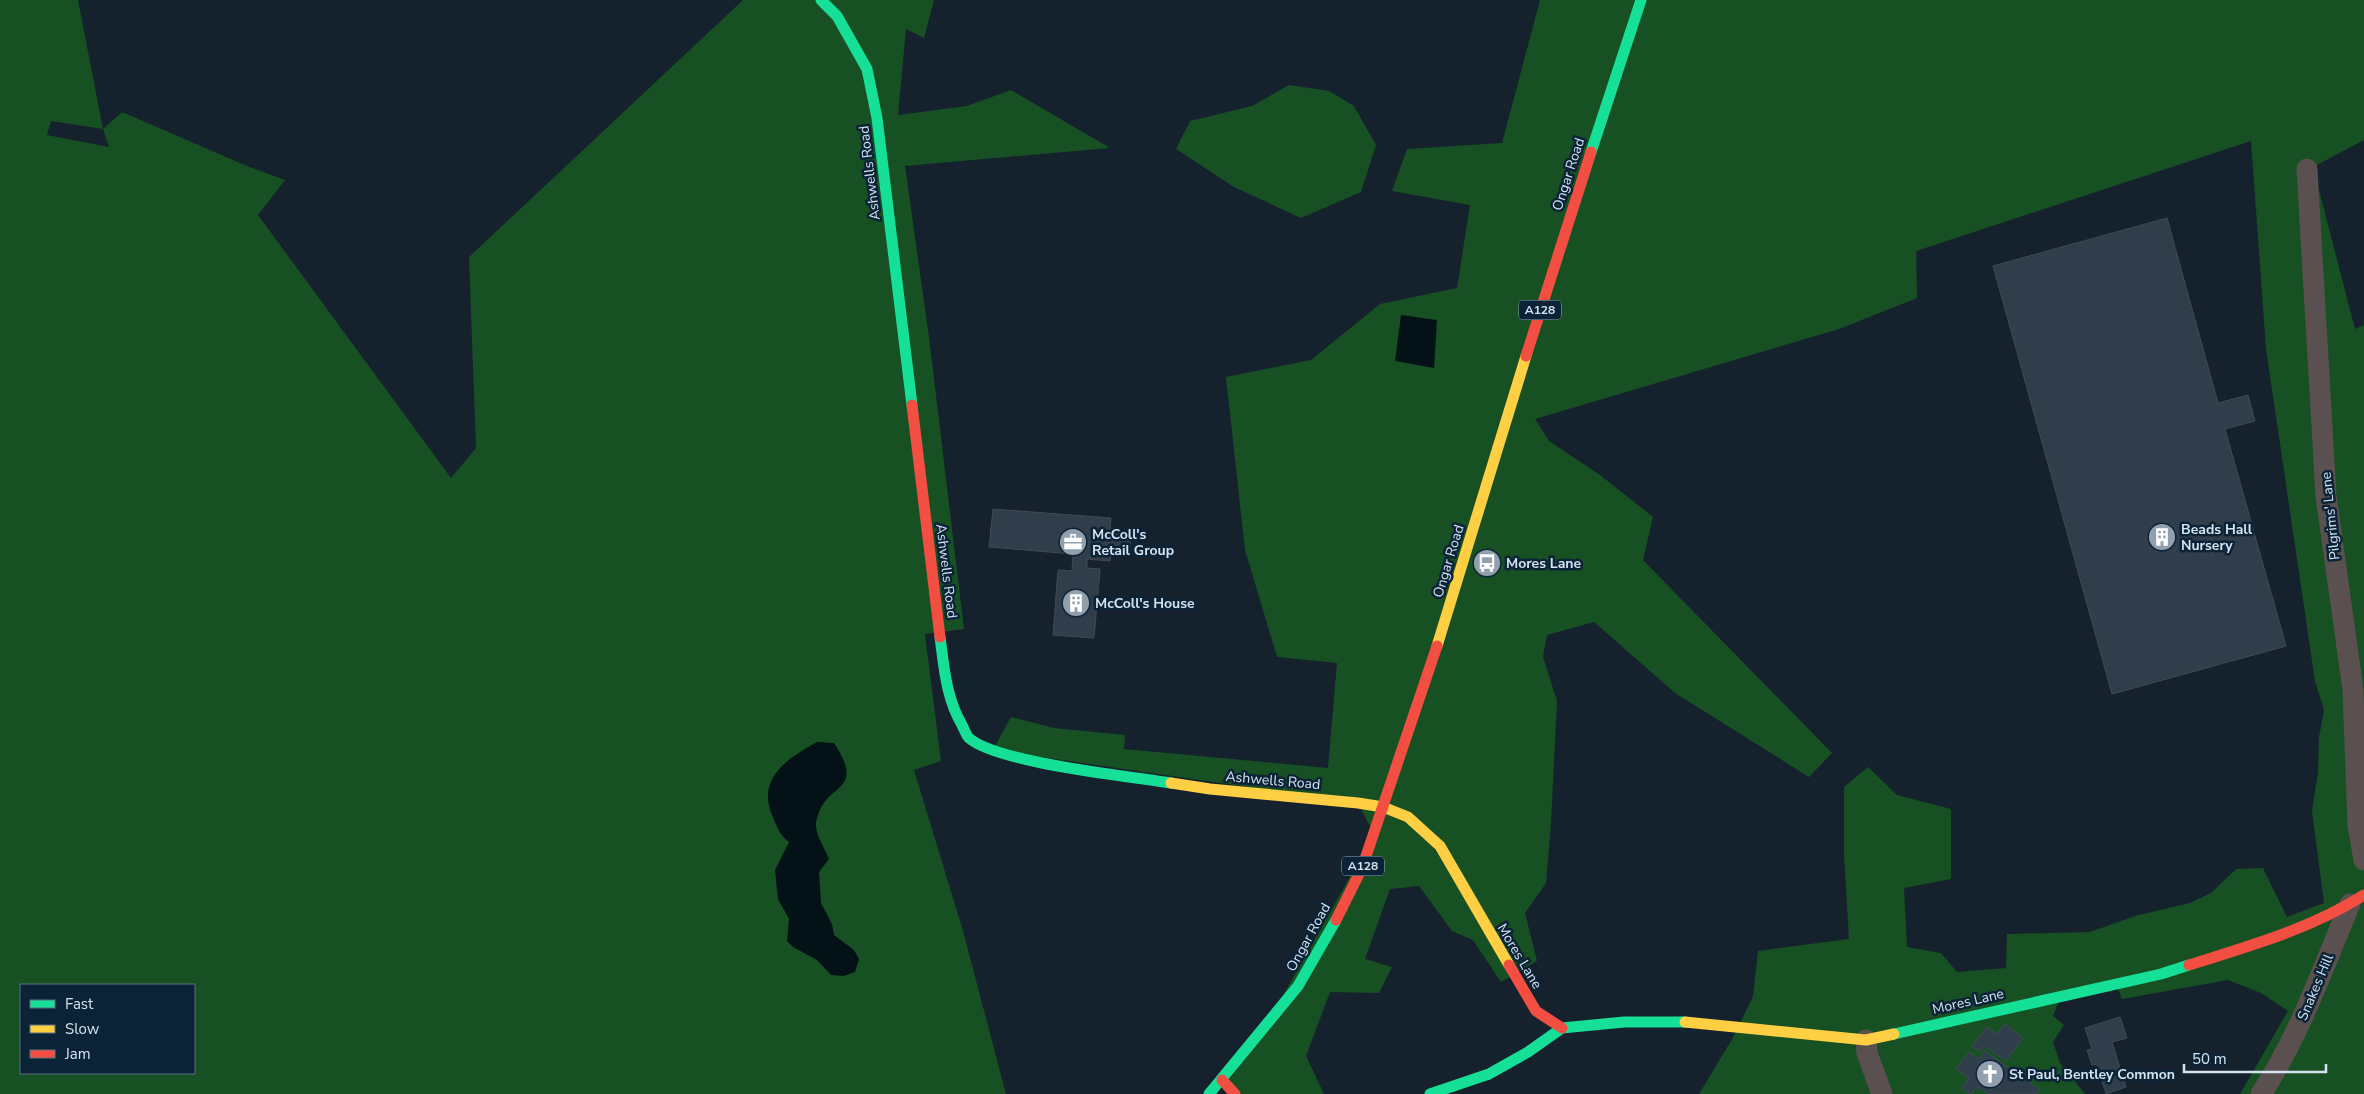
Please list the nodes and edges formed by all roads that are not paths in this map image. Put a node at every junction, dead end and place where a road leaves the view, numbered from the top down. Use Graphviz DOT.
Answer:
graph roads {
  1 [pos="821,0"];
  2 [pos="1641,0"];
  3 [pos="2307,169"];
  4 [pos="1383,807"];
  5 [pos="2364,860"];
  6 [pos="2357,900"];
  7 [pos="1535,1020"];
  8 [pos="1562,1028"];
  9 [pos="1866,1040"];
  10 [pos="1533,1049"];
  11 [pos="1222,1080"];
  12 [pos="1209,1094"];
  13 [pos="1235,1094"];
  14 [pos="1430,1094"];
  15 [pos="1882,1094"];
  16 [pos="2261,1094"];
  1 -- 4 [label="street, Ashwells Road"];
  2 -- 4 [label="street, Ongar Road / A128"];
  3 -- 5 [label="street, Pilgrims' Lane"];
  4 -- 7 [label="street, Mores Lane"];
  4 -- 11 [label="street, Ongar Road / A128"];
  6 -- 9 [label="street, Mores Lane"];
  6 -- 16 [label="street, Snakes Hill"];
  7 -- 8 [label="street, Mores Lane"];
  7 -- 10 [label="street"];
  8 -- 9 [label="street, Mores Lane"];
  8 -- 10 [label="street"];
  9 -- 15 [label="street"];
  10 -- 14 [label="street"];
  11 -- 12 [label="street, Ongar Road / A128"];
  11 -- 13 [label="street"];
}
